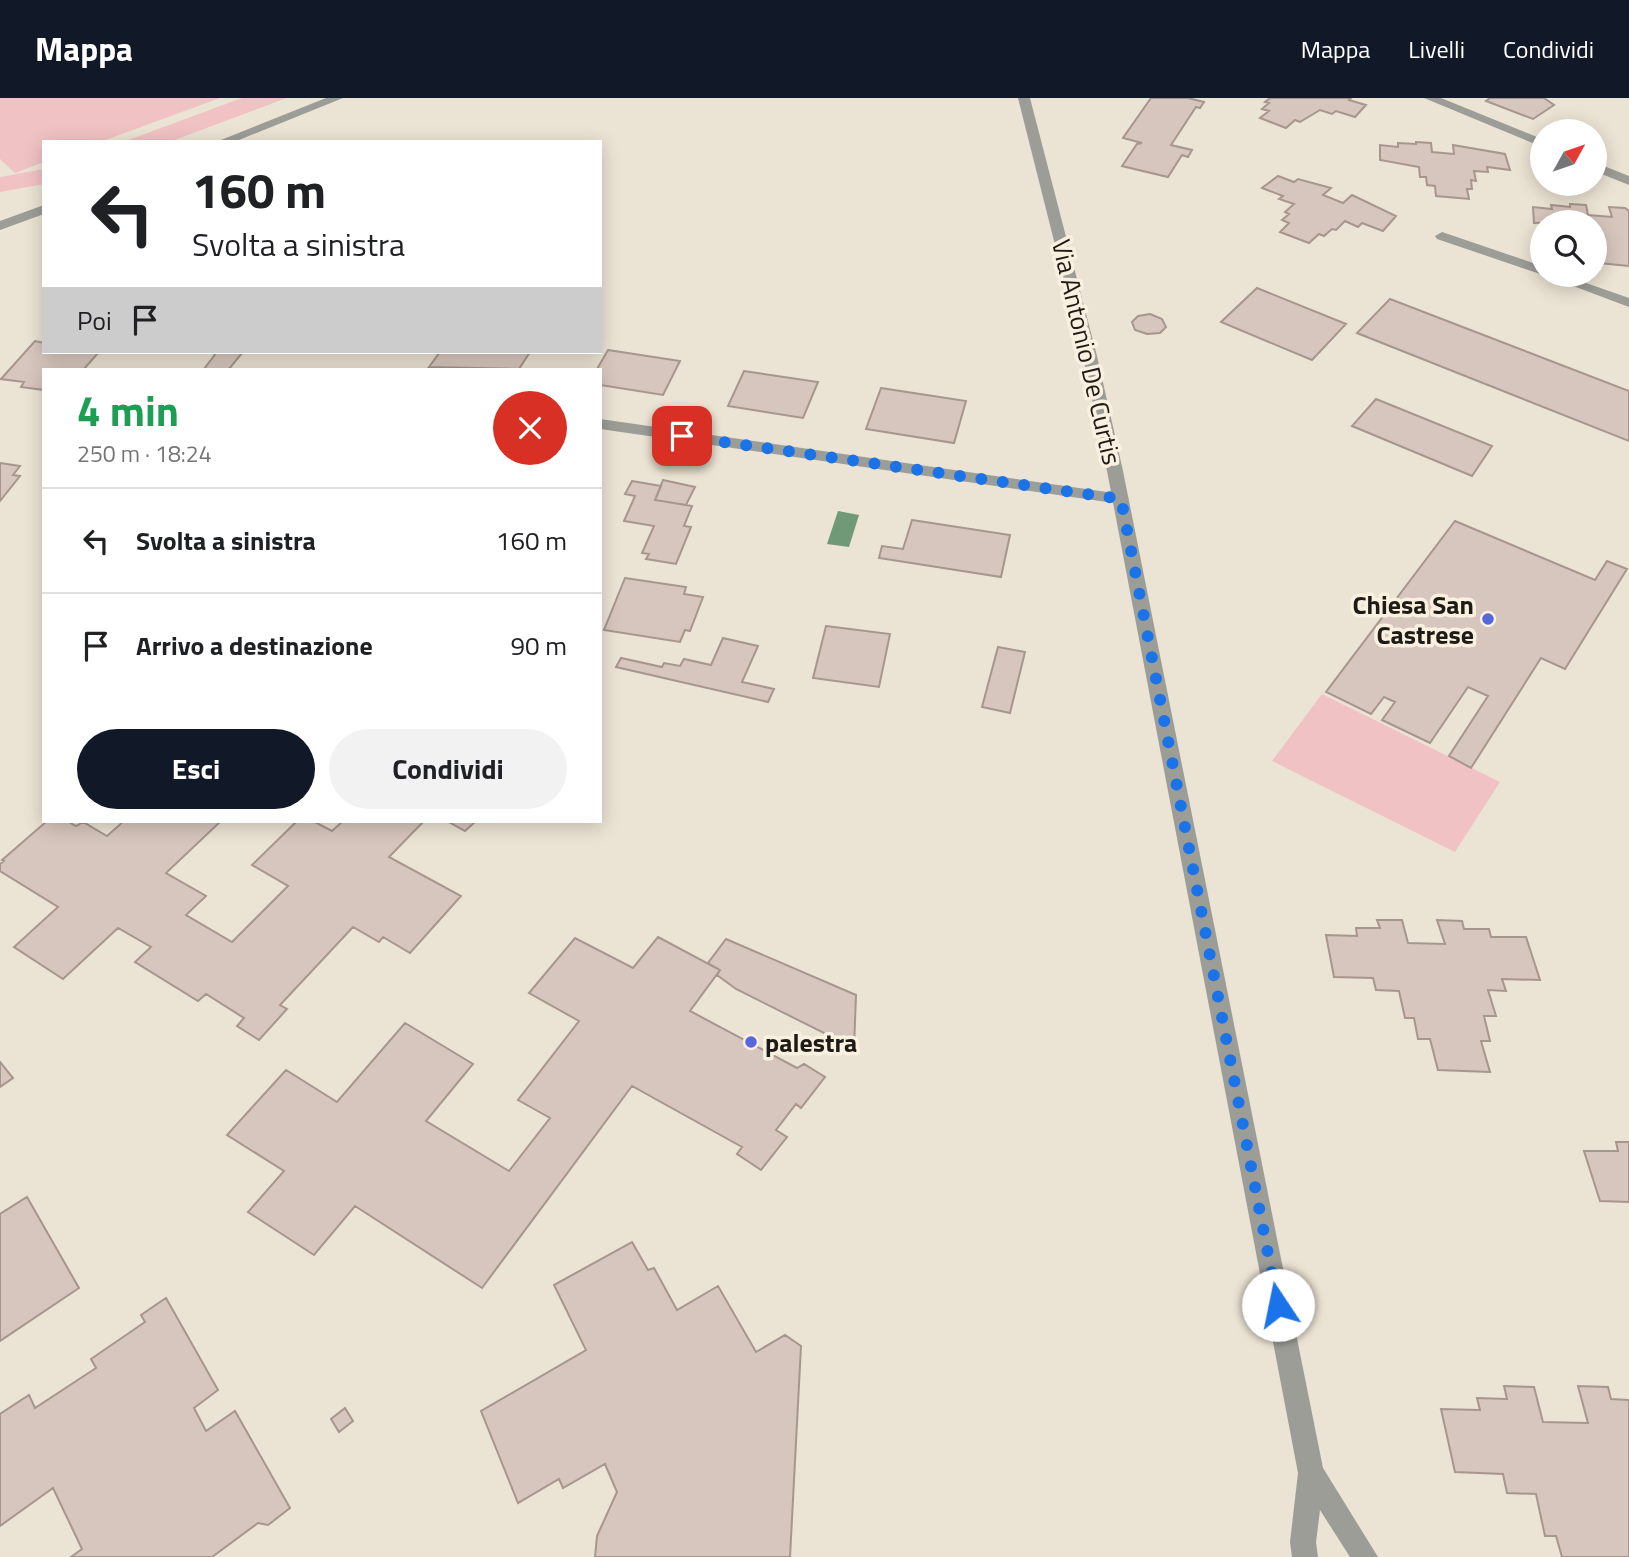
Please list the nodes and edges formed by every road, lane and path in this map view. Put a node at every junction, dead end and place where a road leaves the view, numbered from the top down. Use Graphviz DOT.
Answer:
graph roads {
  1 [pos="337,98"];
  2 [pos="1024,98"];
  3 [pos="1430,98"];
  4 [pos="1530,138"];
  5 [pos="227,140"];
  6 [pos="1607,172"];
  7 [pos="1629,181"];
  8 [pos="42,210"];
  9 [pos="0,226"];
  10 [pos="1442,236"];
  11 [pos="1530,267"];
  12 [pos="1584,287"];
  13 [pos="1629,303"];
  14 [pos="602,424"];
  15 [pos="1121,499"];
  16 [pos="1311,1473"];
  17 [pos="1305,1557"];
  18 [pos="1366,1557"];
  1 -- 5 [label="street"];
  2 -- 15 [label="street, Via Antonio De Curtis"];
  3 -- 4 [label="street"];
  6 -- 7 [label="street"];
  8 -- 9 [label="street"];
  10 -- 11 [label="street"];
  12 -- 13 [label="street"];
  14 -- 15 [label="street"];
  15 -- 16 [label="street, Via Antonio De Curtis"];
  16 -- 17 [label="street, Via Antonio De Curtis"];
  16 -- 18 [label="street, Via Antonio De Curtis"];
}
